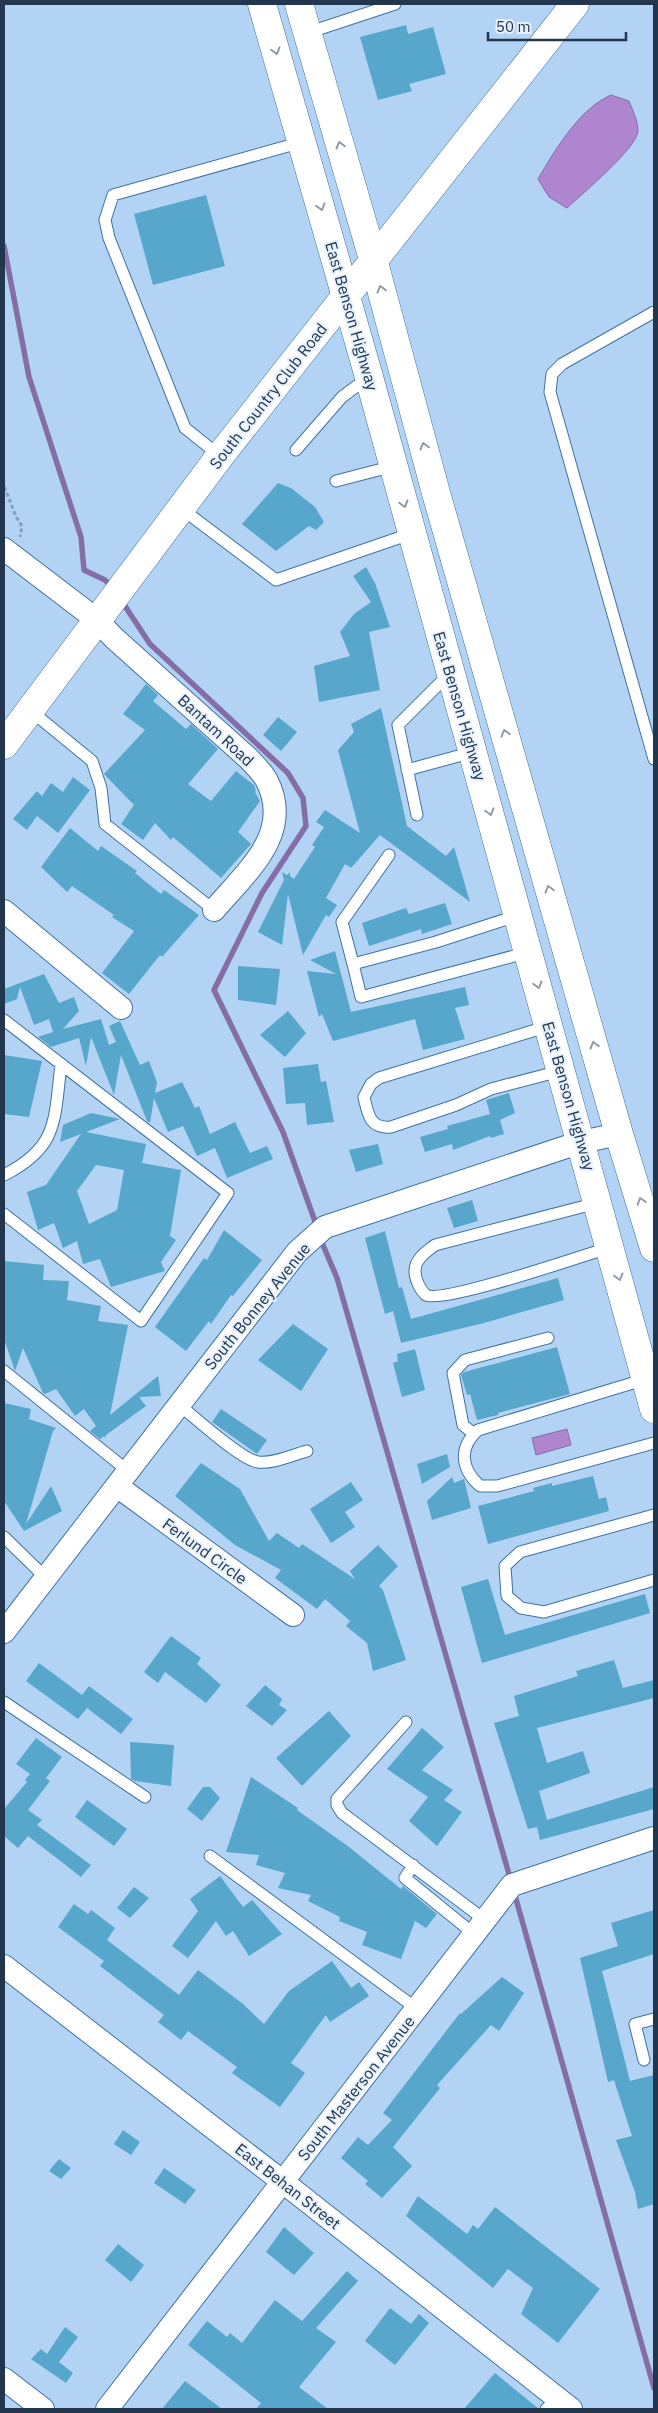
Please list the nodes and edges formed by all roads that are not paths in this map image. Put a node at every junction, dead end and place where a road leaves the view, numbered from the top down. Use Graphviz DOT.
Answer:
graph roads {
  1 [pos="262,4"];
  2 [pos="299,4"];
  3 [pos="396,4"];
  4 [pos="567,6"];
  5 [pos="307,33"];
  6 [pos="302,142"];
  7 [pos="373,259"];
  8 [pos="346,296"];
  9 [pos="654,312"];
  10 [pos="369,377"];
  11 [pos="296,450"];
  12 [pos="220,456"];
  13 [pos="394,466"];
  14 [pos="336,481"];
  15 [pos="182,509"];
  16 [pos="413,534"];
  17 [pos="8,552"];
  18 [pos="97,620"];
  19 [pos="451,672"];
  20 [pos="31,711"];
  21 [pos="4,745"];
  22 [pos="473,752"];
  23 [pos="654,758"];
  24 [pos="407,770"];
  25 [pos="417,816"];
  26 [pos="389,855"];
  27 [pos="214,910"];
  28 [pos="4,911"];
  29 [pos="519,915"];
  30 [pos="529,952"];
  31 [pos="353,964"];
  32 [pos="121,1008"];
  33 [pos="4,1020"];
  34 [pos="549,1026"];
  35 [pos="61,1064"];
  36 [pos="562,1070"];
  37 [pos="619,1134"];
  38 [pos="581,1142"];
  39 [pos="4,1175"];
  40 [pos="598,1203"];
  41 [pos="4,1214"];
  42 [pos="611,1248"];
  43 [pos="654,1248"];
  44 [pos="548,1338"];
  45 [pos="4,1371"];
  46 [pos="646,1379"];
  47 [pos="179,1404"];
  48 [pos="654,1409"];
  49 [pos="474,1434"];
  50 [pos="654,1443"];
  51 [pos="307,1451"];
  52 [pos="122,1479"];
  53 [pos="654,1515"];
  54 [pos="4,1537"];
  55 [pos="46,1578"];
  56 [pos="654,1580"];
  57 [pos="293,1616"];
  58 [pos="4,1632"];
  59 [pos="4,1702"];
  60 [pos="406,1722"];
  61 [pos="146,1797"];
  62 [pos="654,1838"];
  63 [pos="210,1856"];
  64 [pos="414,1865"];
  65 [pos="480,1927"];
  66 [pos="4,1966"];
  67 [pos="417,2008"];
  68 [pos="654,2019"];
  69 [pos="644,2060"];
  70 [pos="283,2182"];
  71 [pos="4,2379"];
  72 [pos="558,2406"];
  73 [pos="43,2409"];
  74 [pos="108,2409"];
  1 -- 6 [label="main road, East Benson Highway, one-way"];
  2 -- 5 [label="main road, East Benson Highway"];
  3 -- 5 [label="lane"];
  4 -- 7 [label="main road, South Country Club Road"];
  7 -- 5 [label="main road, East Benson Highway, one-way"];
  6 -- 8 [label="main road, East Benson Highway, one-way"];
  6 -- 12 [label="lane"];
  7 -- 8 [label="main road, South Country Club Road"];
  37 -- 7 [label="main road, East Benson Highway, one-way"];
  8 -- 10 [label="main road, East Benson Highway"];
  8 -- 12 [label="main road, South Country Club Road"];
  9 -- 23 [label="lane"];
  10 -- 11 [label="lane"];
  10 -- 13 [label="main road, East Benson Highway"];
  12 -- 15 [label="main road, South Country Club Road"];
  13 -- 14 [label="lane"];
  13 -- 16 [label="main road, East Benson Highway, one-way"];
  15 -- 16 [label="lane"];
  15 -- 18 [label="main road, South Country Club Road"];
  16 -- 19 [label="main road, East Benson Highway"];
  17 -- 18 [label="street, Bantam Road"];
  18 -- 20 [label="main road, South Country Club Road"];
  18 -- 27 [label="street, Bantam Road"];
  19 -- 22 [label="main road, East Benson Highway"];
  19 -- 24 [label="lane"];
  20 -- 21 [label="main road, South Country Club Road"];
  20 -- 27 [label="lane"];
  22 -- 24 [label="lane"];
  22 -- 29 [label="main road, East Benson Highway, one-way"];
  24 -- 25 [label="lane"];
  26 -- 31 [label="lane"];
  28 -- 32 [label="street"];
  29 -- 30 [label="main road, East Benson Highway"];
  29 -- 31 [label="lane"];
  30 -- 31 [label="lane"];
  30 -- 34 [label="main road, East Benson Highway, one-way"];
  33 -- 35 [label="lane"];
  34 -- 36 [label="main road, East Benson Highway"];
  34 -- 36 [label="lane"];
  35 -- 39 [label="lane"];
  35 -- 41 [label="lane"];
  36 -- 38 [label="main road, East Benson Highway"];
  37 -- 38 [label="street, South Bonney Avenue"];
  43 -- 37 [label="main road, East Benson Highway, one-way"];
  38 -- 40 [label="main road, East Benson Highway"];
  38 -- 47 [label="street, South Bonney Avenue"];
  40 -- 42 [label="main road, East Benson Highway"];
  40 -- 42 [label="lane"];
  42 -- 46 [label="main road, East Benson Highway, one-way"];
  44 -- 49 [label="lane"];
  45 -- 52 [label="lane"];
  46 -- 48 [label="main road, East Benson Highway"];
  46 -- 49 [label="lane"];
  47 -- 51 [label="lane"];
  47 -- 52 [label="street, South Bonney Avenue"];
  49 -- 50 [label="lane"];
  52 -- 55 [label="street, South Bonney Avenue"];
  52 -- 57 [label="street, Ferlund Circle"];
  53 -- 56 [label="lane"];
  54 -- 55 [label="lane"];
  55 -- 58 [label="street, South Bonney Avenue"];
  59 -- 61 [label="lane"];
  60 -- 64 [label="lane"];
  62 -- 65 [label="street, South Masterson Avenue"];
  63 -- 67 [label="lane"];
  64 -- 65 [label="lane"];
  64 -- 65 [label="lane"];
  65 -- 67 [label="street, South Masterson Avenue"];
  66 -- 70 [label="street, East Behan Street"];
  67 -- 70 [label="street, South Masterson Avenue"];
  68 -- 69 [label="lane"];
  70 -- 72 [label="street, East Behan Street"];
  70 -- 74 [label="street, South Masterson Avenue"];
  71 -- 73 [label="street"];
}
